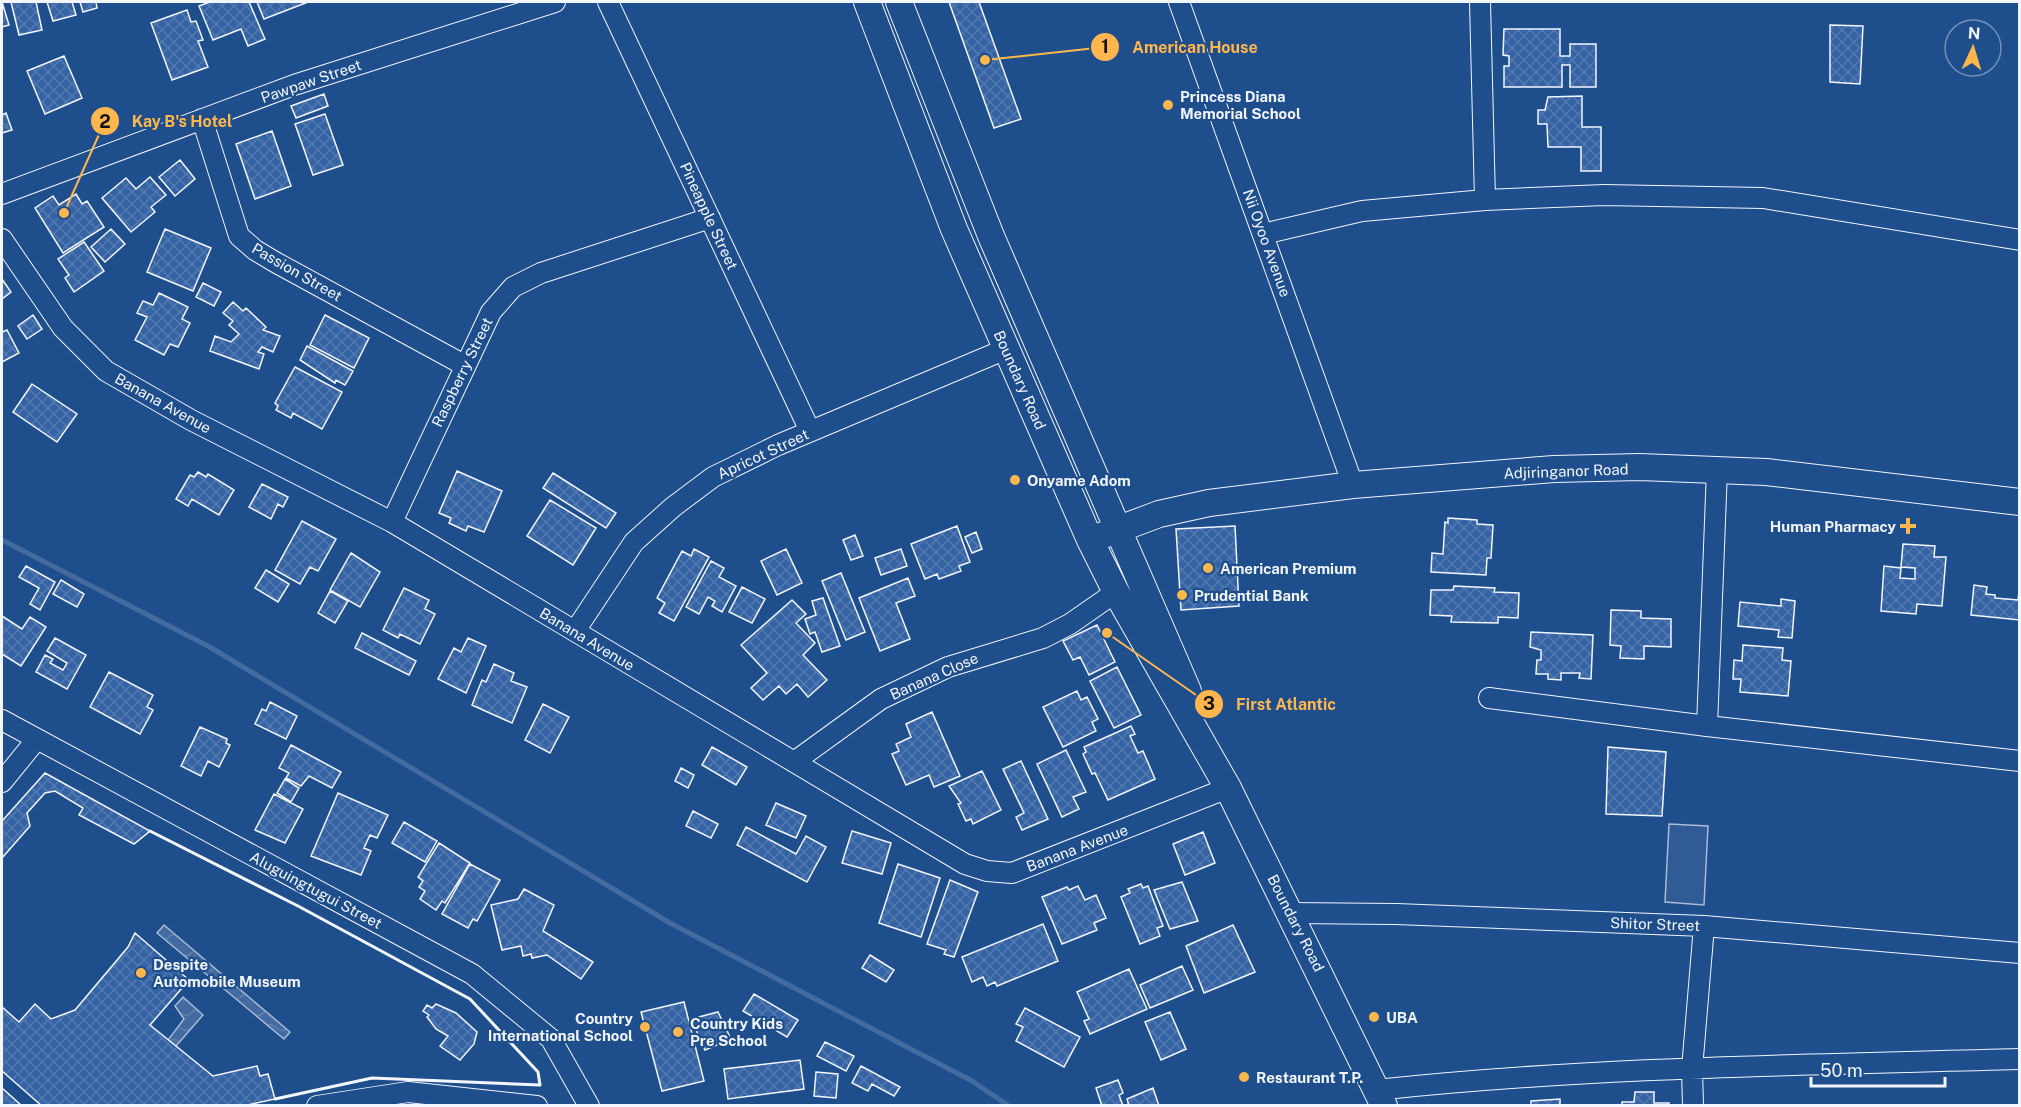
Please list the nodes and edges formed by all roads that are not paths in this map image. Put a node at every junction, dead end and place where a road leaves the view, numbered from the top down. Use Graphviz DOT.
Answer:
graph roads {
  1 [pos="555,2"];
  2 [pos="608,2"];
  3 [pos="867,2"];
  4 [pos="899,2"];
  5 [pos="1179,2"];
  6 [pos="1481,2"];
  7 [pos="202,119"];
  8 [pos="2,194"];
  9 [pos="1485,200"];
  10 [pos="710,218"];
  11 [pos="1263,234"];
  12 [pos="2,239"];
  13 [pos="2019,240"];
  14 [pos="1006,349"];
  15 [pos="464,364"];
  16 [pos="810,431"];
  17 [pos="1717,470"];
  18 [pos="1353,485"];
  19 [pos="2019,502"];
  20 [pos="392,522"];
  21 [pos="1116,529"];
  22 [pos="1090,540"];
  23 [pos="1116,592"];
  24 [pos="574,631"];
  25 [pos="1489,698"];
  26 [pos="2,720"];
  27 [pos="1707,726"];
  28 [pos="37,739"];
  29 [pos="1204,743"];
  30 [pos="2019,761"];
  31 [pos="794,762"];
  32 [pos="2,782"];
  33 [pos="1228,788"];
  34 [pos="1290,914"];
  35 [pos="1704,926"];
  36 [pos="2019,953"];
  37 [pos="2019,1059"];
  38 [pos="1692,1069"];
  39 [pos="1380,1098"];
  40 [pos="317,1106"];
  41 [pos="537,1106"];
  42 [pos="589,1106"];
  43 [pos="1693,1106"];
  1 -- 7 [label="street, Pawpaw Street"];
  2 -- 10 [label="street, Pineapple Street"];
  3 -- 14 [label="main road, Boundary Road"];
  4 -- 21 [label="main road, Boundary Road"];
  5 -- 11 [label="street, Nii Oyoo Avenue"];
  6 -- 9 [label="street"];
  7 -- 8 [label="street, Pawpaw Street"];
  7 -- 15 [label="street, Passion Street"];
  9 -- 11 [label="street"];
  9 -- 13 [label="street"];
  10 -- 15 [label="street, Raspberry Street"];
  10 -- 16 [label="street, Pineapple Street"];
  11 -- 18 [label="street, Nii Oyoo Avenue"];
  12 -- 20 [label="street, Banana Avenue"];
  14 -- 16 [label="street, Apricot Street"];
  14 -- 22 [label="main road, Boundary Road"];
  15 -- 20 [label="street, Raspberry Street"];
  16 -- 24 [label="street, Apricot Street"];
  17 -- 18 [label="main road, Adjiringanor Road"];
  17 -- 19 [label="main road, Adjiringanor Road"];
  17 -- 27 [label="street"];
  18 -- 21 [label="main road, Adjiringanor Road"];
  20 -- 24 [label="street, Banana Avenue"];
  21 -- 22 [label="main road, Adjiringanor Road"];
  21 -- 29 [label="main road, Boundary Road"];
  22 -- 23 [label="main road, Boundary Road"];
  23 -- 29 [label="main road, Boundary Road"];
  23 -- 31 [label="street, Banana Close"];
  24 -- 31 [label="street, Banana Avenue"];
  25 -- 27 [label="street"];
  26 -- 28 [label="street, Aluguingtugui Street"];
  27 -- 30 [label="street"];
  28 -- 32 [label="street"];
  28 -- 42 [label="street, Aluguingtugui Street"];
  29 -- 33 [label="main road, Boundary Road"];
  31 -- 33 [label="street, Banana Avenue"];
  33 -- 34 [label="main road, Boundary Road"];
  34 -- 35 [label="street, Shitor Street"];
  34 -- 39 [label="main road, Boundary Road"];
  35 -- 36 [label="street, Shitor Street"];
  35 -- 38 [label="street"];
  37 -- 38 [label="street"];
  38 -- 39 [label="street"];
  38 -- 43 [label="street"];
  40 -- 41 [label="street"];
}
